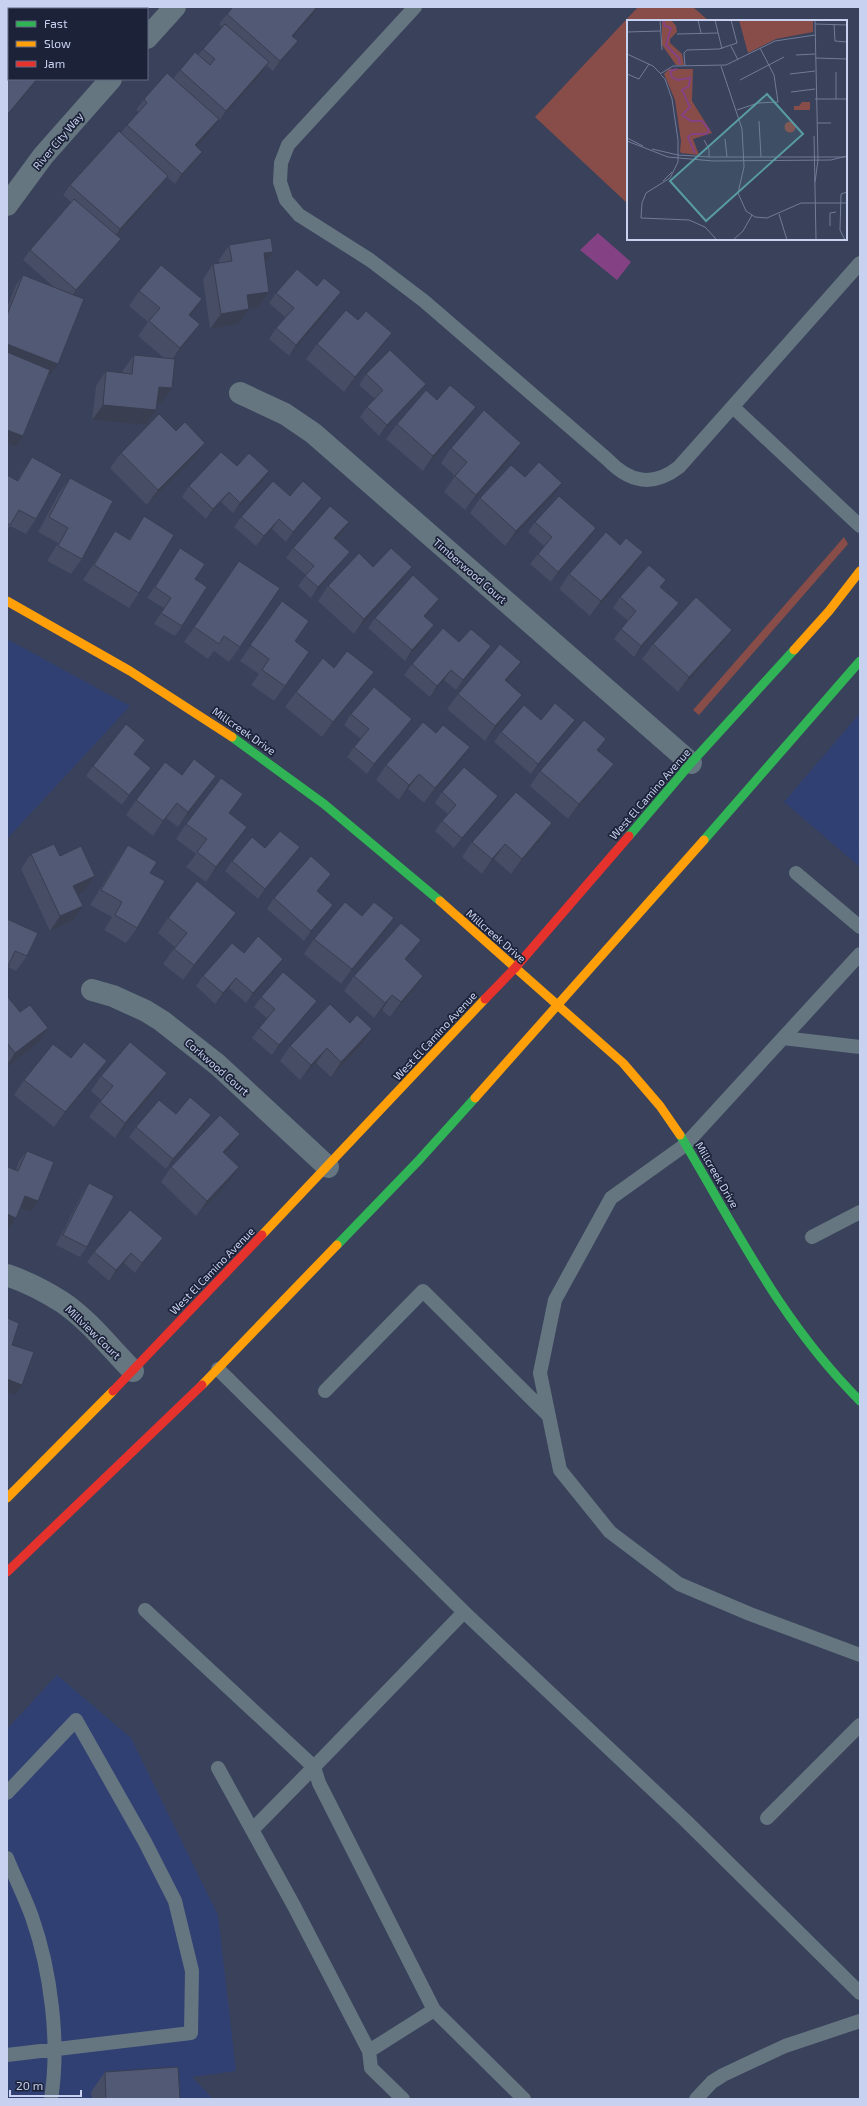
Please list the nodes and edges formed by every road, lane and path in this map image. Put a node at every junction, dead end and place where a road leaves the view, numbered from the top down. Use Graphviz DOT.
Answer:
graph roads {
  1 [pos="175,7"];
  2 [pos="415,7"];
  3 [pos="148,37"];
  4 [pos="110,80"];
  5 [pos="7,205"];
  6 [pos="860,263"];
  7 [pos="240,393"];
  8 [pos="733,407"];
  9 [pos="860,526"];
  10 [pos="860,571"];
  11 [pos="7,601"];
  12 [pos="860,661"];
  13 [pos="691,763"];
  14 [pos="796,873"];
  15 [pos="860,927"];
  16 [pos="860,954"];
  17 [pos="515,968"];
  18 [pos="92,990"];
  19 [pos="558,1006"];
  20 [pos="783,1038"];
  21 [pos="860,1047"];
  22 [pos="685,1145"];
  23 [pos="328,1167"];
  24 [pos="860,1212"];
  25 [pos="812,1237"];
  26 [pos="7,1275"];
  27 [pos="218,1369"];
  28 [pos="133,1371"];
  29 [pos="325,1391"];
  30 [pos="860,1401"];
  31 [pos="549,1416"];
  32 [pos="7,1498"];
  33 [pos="7,1572"];
  34 [pos="145,1610"];
  35 [pos="464,1612"];
  36 [pos="860,1654"];
  37 [pos="860,1725"];
  38 [pos="314,1767"];
  39 [pos="218,1768"];
  40 [pos="7,1793"];
  41 [pos="767,1818"];
  42 [pos="252,1830"];
  43 [pos="7,1858"];
  44 [pos="860,1993"];
  45 [pos="434,2010"];
  46 [pos="860,2022"];
  47 [pos="54,2050"];
  48 [pos="369,2051"];
  49 [pos="7,2055"];
  50 [pos="50,2099"];
  51 [pos="403,2099"];
  52 [pos="524,2099"];
  53 [pos="696,2099"];
  1 -- 3 [label="street"];
  2 -- 8 [label="lane"];
  4 -- 5 [label="street, River City Way"];
  6 -- 8 [label="lane"];
  7 -- 13 [label="street, Timberwood Court"];
  8 -- 9 [label="lane"];
  10 -- 13 [label="main road, West El Camino Avenue"];
  11 -- 17 [label="main road, Millcreek Drive"];
  12 -- 19 [label="main road"];
  13 -- 17 [label="main road, West El Camino Avenue"];
  14 -- 15 [label="lane"];
  16 -- 20 [label="lane"];
  17 -- 19 [label="main road, Millcreek Drive"];
  17 -- 23 [label="main road, West El Camino Avenue"];
  18 -- 23 [label="street, Corkwood Court"];
  19 -- 22 [label="main road, Millcreek Drive"];
  19 -- 27 [label="main road"];
  20 -- 21 [label="lane"];
  20 -- 22 [label="lane"];
  22 -- 30 [label="main road, Millcreek Drive"];
  22 -- 31 [label="lane"];
  23 -- 28 [label="main road, West El Camino Avenue"];
  24 -- 25 [label="lane"];
  26 -- 28 [label="street, Millview Court"];
  27 -- 33 [label="main road"];
  27 -- 35 [label="lane"];
  28 -- 32 [label="main road, West El Camino Avenue"];
  29 -- 31 [label="lane"];
  31 -- 36 [label="lane"];
  34 -- 38 [label="lane"];
  35 -- 38 [label="lane"];
  35 -- 44 [label="lane"];
  37 -- 41 [label="lane"];
  38 -- 42 [label="lane"];
  38 -- 45 [label="lane"];
  39 -- 42 [label="lane"];
  40 -- 47 [label="lane"];
  42 -- 48 [label="lane"];
  43 -- 47 [label="lane"];
  45 -- 48 [label="lane"];
  45 -- 52 [label="lane"];
  46 -- 53 [label="lane"];
  47 -- 49 [label="lane"];
  47 -- 50 [label="lane"];
  48 -- 51 [label="lane"];
}
